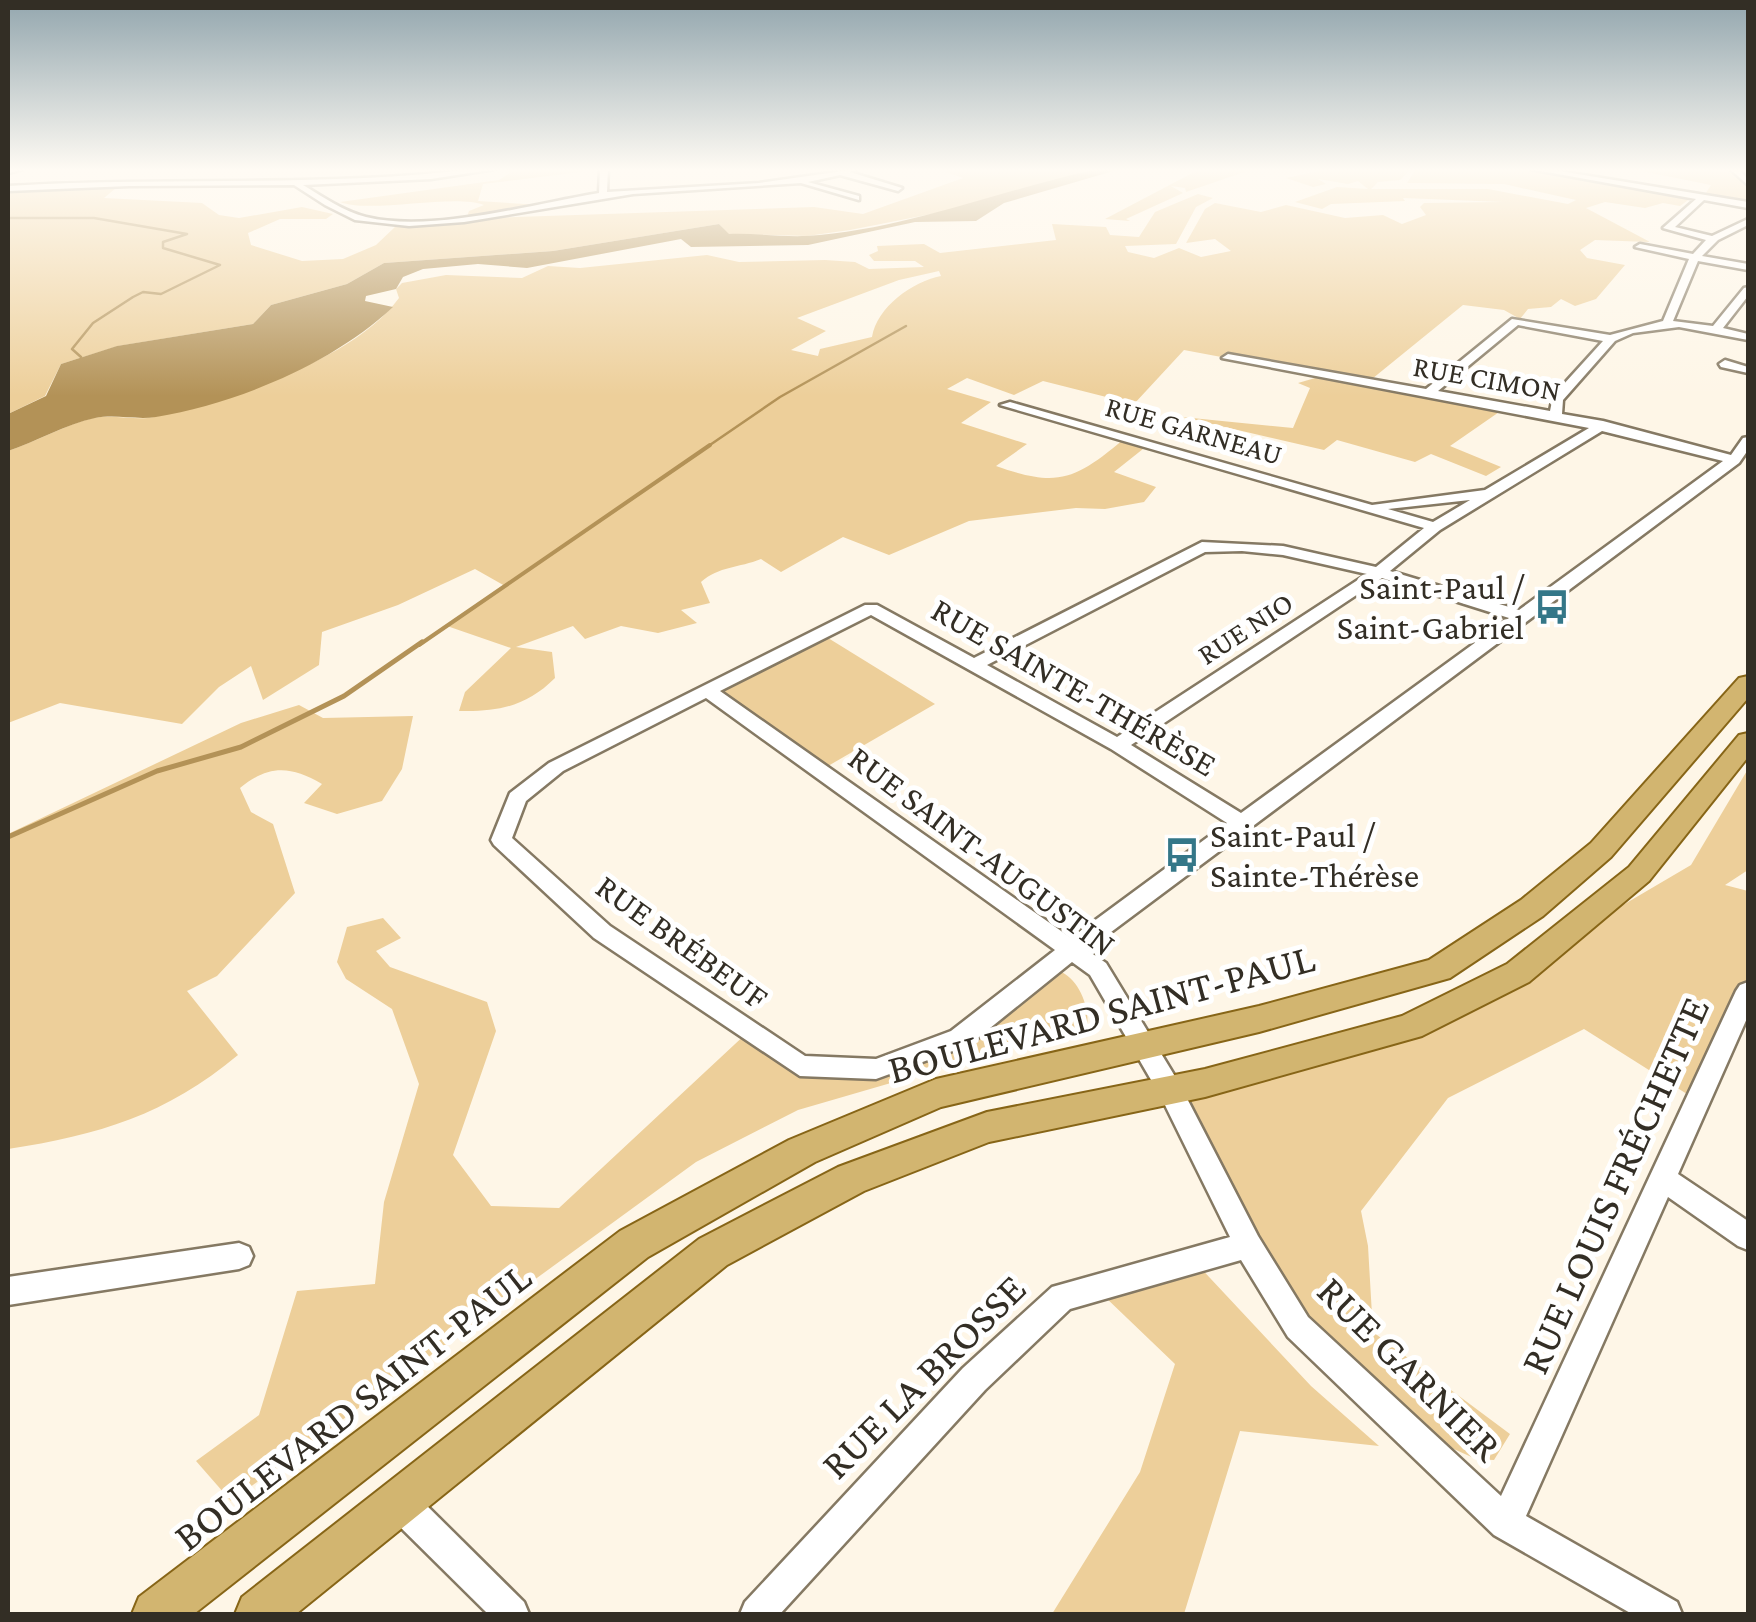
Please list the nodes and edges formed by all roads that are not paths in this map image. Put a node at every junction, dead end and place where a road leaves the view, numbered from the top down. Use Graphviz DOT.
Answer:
graph roads {
  1 [pos="1704,245"];
  2 [pos="1640,247"];
  3 [pos="1694,257"];
  4 [pos="1748,267"];
  5 [pos="1748,290"];
  6 [pos="1668,320"];
  7 [pos="1716,330"];
  8 [pos="1748,337"];
  9 [pos="1611,340"];
  10 [pos="1228,358"];
  11 [pos="1725,364"];
  12 [pos="1748,370"];
  13 [pos="1429,394"];
  14 [pos="1006,405"];
  15 [pos="1556,416"];
  16 [pos="1603,426"];
  17 [pos="1748,441"];
  18 [pos="1734,460"];
  19 [pos="1490,493"];
  20 [pos="1368,508"];
  21 [pos="1435,526"];
  22 [pos="1376,574"];
  23 [pos="871,608"];
  24 [pos="1520,616"];
  25 [pos="976,664"];
  26 [pos="1748,683"];
  27 [pos="706,689"];
  28 [pos="1748,741"];
  29 [pos="1118,746"];
  30 [pos="1243,824"];
  31 [pos="1072,953"];
  32 [pos="1748,991"];
  33 [pos="1144,1047"];
  34 [pos="1174,1098"];
  35 [pos="1663,1178"];
  36 [pos="1748,1237"];
  37 [pos="1248,1244"];
  38 [pos="238,1256"];
  39 [pos="8,1291"];
  40 [pos="401,1504"];
  41 [pos="1506,1523"];
  42 [pos="156,1614"];
  43 [pos="259,1614"];
  44 [pos="512,1614"];
  45 [pos="757,1614"];
  46 [pos="1665,1614"];
  1 -- 3 [label="street"];
  2 -- 3 [label="street"];
  3 -- 4 [label="street"];
  3 -- 6 [label="street"];
  5 -- 7 [label="street"];
  6 -- 7 [label="street"];
  6 -- 9 [label="street"];
  7 -- 8 [label="street"];
  9 -- 13 [label="street"];
  9 -- 15 [label="street"];
  10 -- 13 [label="street, RUE CIMON"];
  11 -- 12 [label="street"];
  13 -- 15 [label="street, RUE CIMON"];
  14 -- 20 [label="street, RUE GARNEAU"];
  15 -- 16 [label="street, RUE CIMON"];
  16 -- 18 [label="street, RUE CIMON"];
  16 -- 19 [label="street, RUE NIO"];
  17 -- 18 [label="street"];
  18 -- 24 [label="street"];
  19 -- 20 [label="street, RUE GARNEAU"];
  19 -- 21 [label="street, RUE NIO"];
  20 -- 21 [label="street, RUE GARNEAU"];
  21 -- 22 [label="street, RUE NIO"];
  22 -- 24 [label="street"];
  22 -- 25 [label="street"];
  22 -- 29 [label="street, RUE NIO"];
  23 -- 25 [label="street, RUE SAINTE-THÉRÈSE"];
  23 -- 27 [label="street, RUE BRÉBEUF"];
  24 -- 30 [label="street"];
  25 -- 29 [label="street, RUE SAINTE-THÉRÈSE"];
  26 -- 33 [label="main road, BOULEVARD SAINT-PAUL"];
  27 -- 31 [label="street, RUE SAINT-AUGUSTIN"];
  27 -- 31 [label="street, RUE BRÉBEUF"];
  28 -- 34 [label="main road"];
  29 -- 30 [label="street, RUE SAINTE-THÉRÈSE"];
  30 -- 31 [label="street"];
  31 -- 33 [label="street, RUE SAINT-AUGUSTIN"];
  32 -- 35 [label="street, RUE LOUIS FRÉCHETTE"];
  33 -- 34 [label="street, RUE SAINT-AUGUSTIN"];
  33 -- 42 [label="main road, BOULEVARD SAINT-PAUL"];
  34 -- 37 [label="street, RUE GARNIER"];
  34 -- 40 [label="main road"];
  35 -- 36 [label="street"];
  35 -- 41 [label="street, RUE LOUIS FRÉCHETTE"];
  37 -- 41 [label="street, RUE GARNIER"];
  37 -- 45 [label="street, RUE LA BROSSE"];
  38 -- 39 [label="street"];
  40 -- 43 [label="main road"];
  40 -- 44 [label="street"];
  41 -- 46 [label="street, RUE GARNIER"];
}
